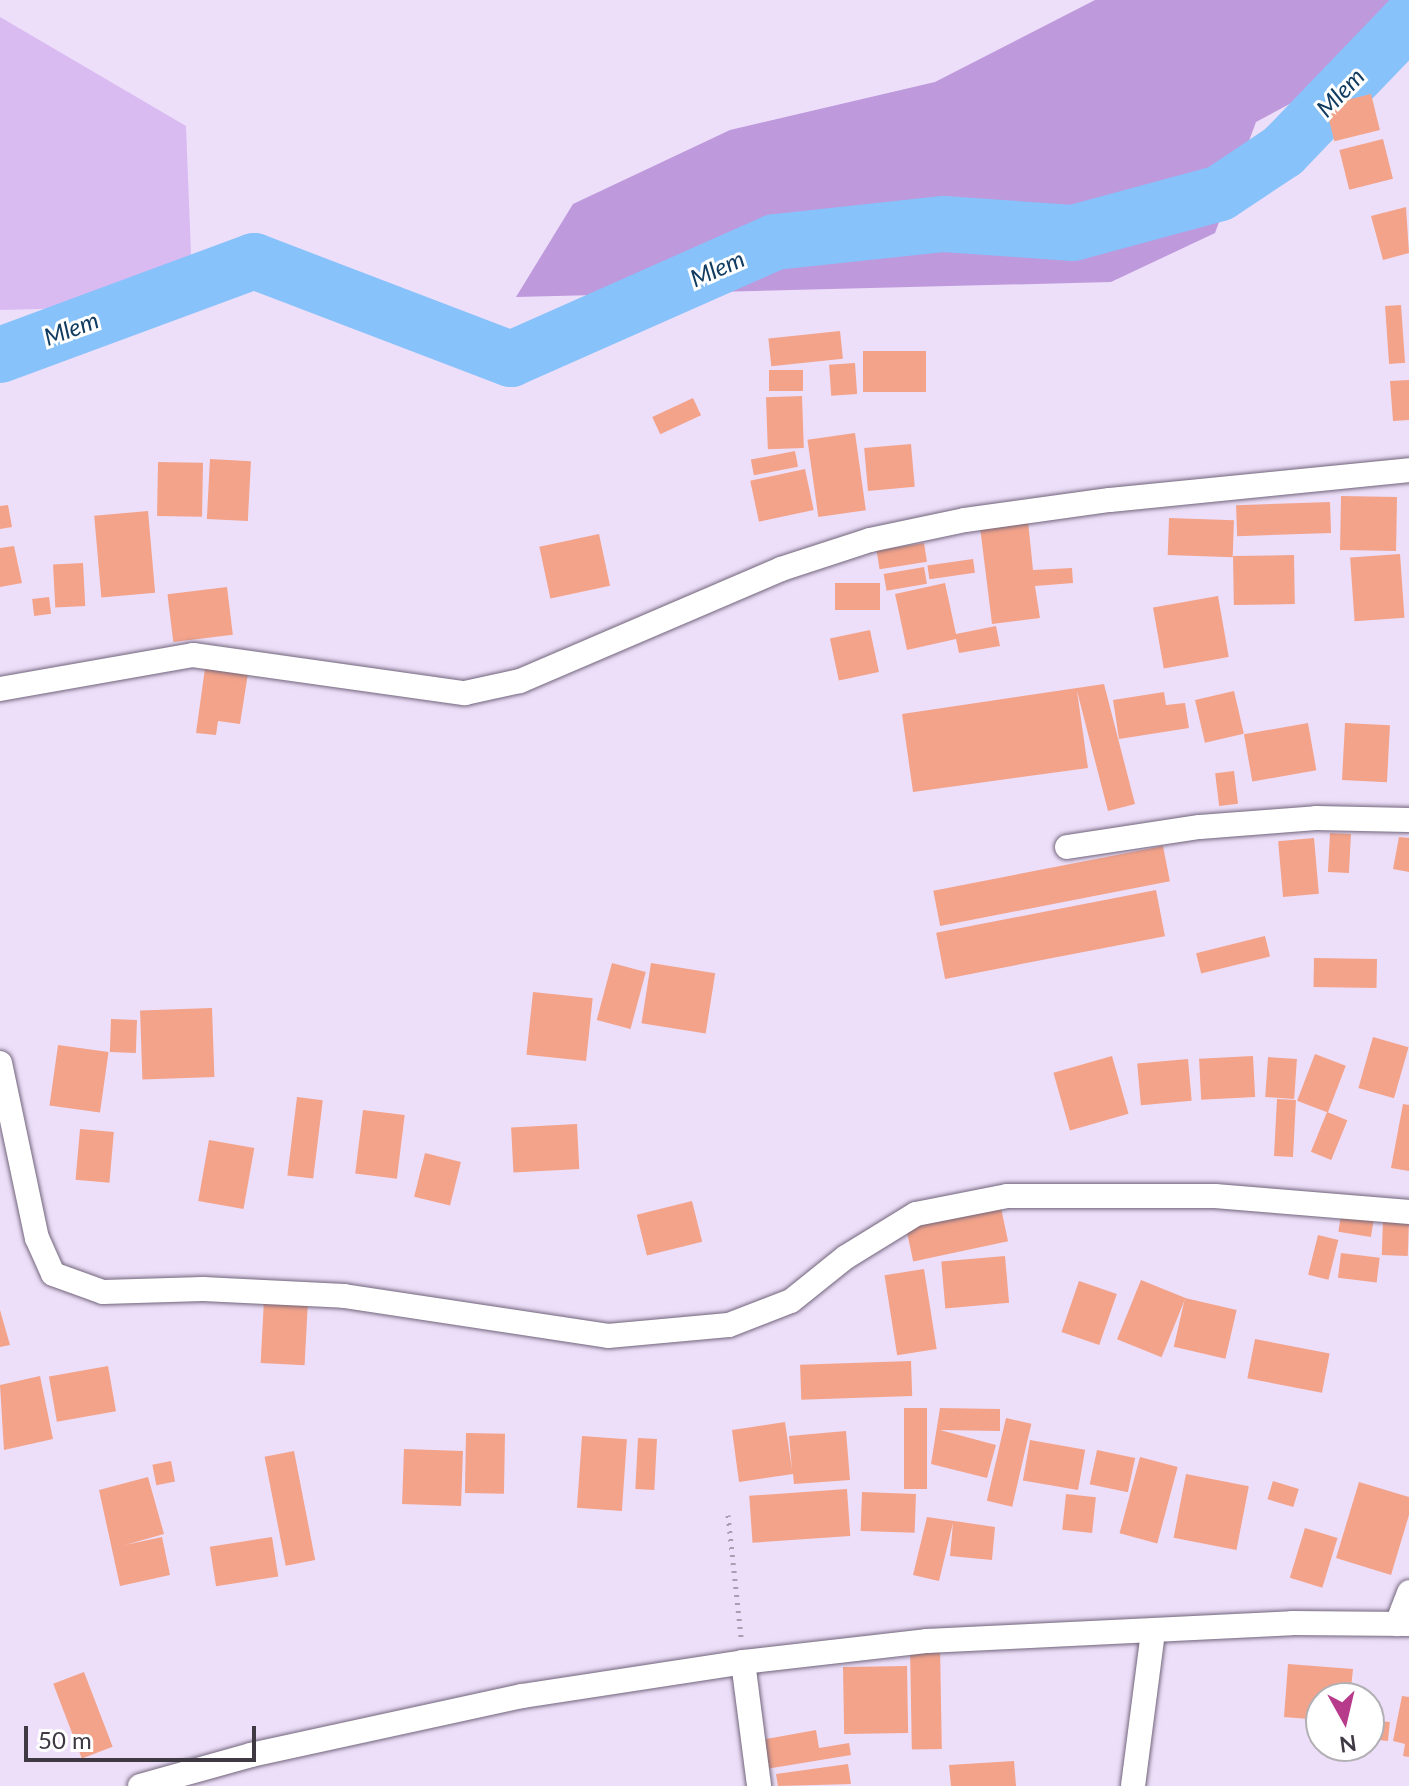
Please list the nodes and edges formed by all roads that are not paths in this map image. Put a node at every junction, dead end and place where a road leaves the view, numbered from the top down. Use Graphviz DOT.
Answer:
graph roads {
  1 [pos="1409,470"];
  2 [pos="0,689"];
  3 [pos="1409,820"];
  4 [pos="1067,847"];
  5 [pos="0,1063"];
  6 [pos="1409,1212"];
  7 [pos="1409,1592"];
  8 [pos="1403,1624"];
  9 [pos="1153,1633"];
  10 [pos="743,1662"];
  11 [pos="140,1786"];
  12 [pos="759,1786"];
  13 [pos="1133,1786"];
  1 -- 2 [label="street"];
  3 -- 4 [label="street"];
  5 -- 6 [label="street"];
  7 -- 8 [label="street"];
  8 -- 9 [label="street"];
  9 -- 10 [label="street"];
  9 -- 13 [label="street"];
  10 -- 11 [label="street"];
  10 -- 12 [label="street"];
}
